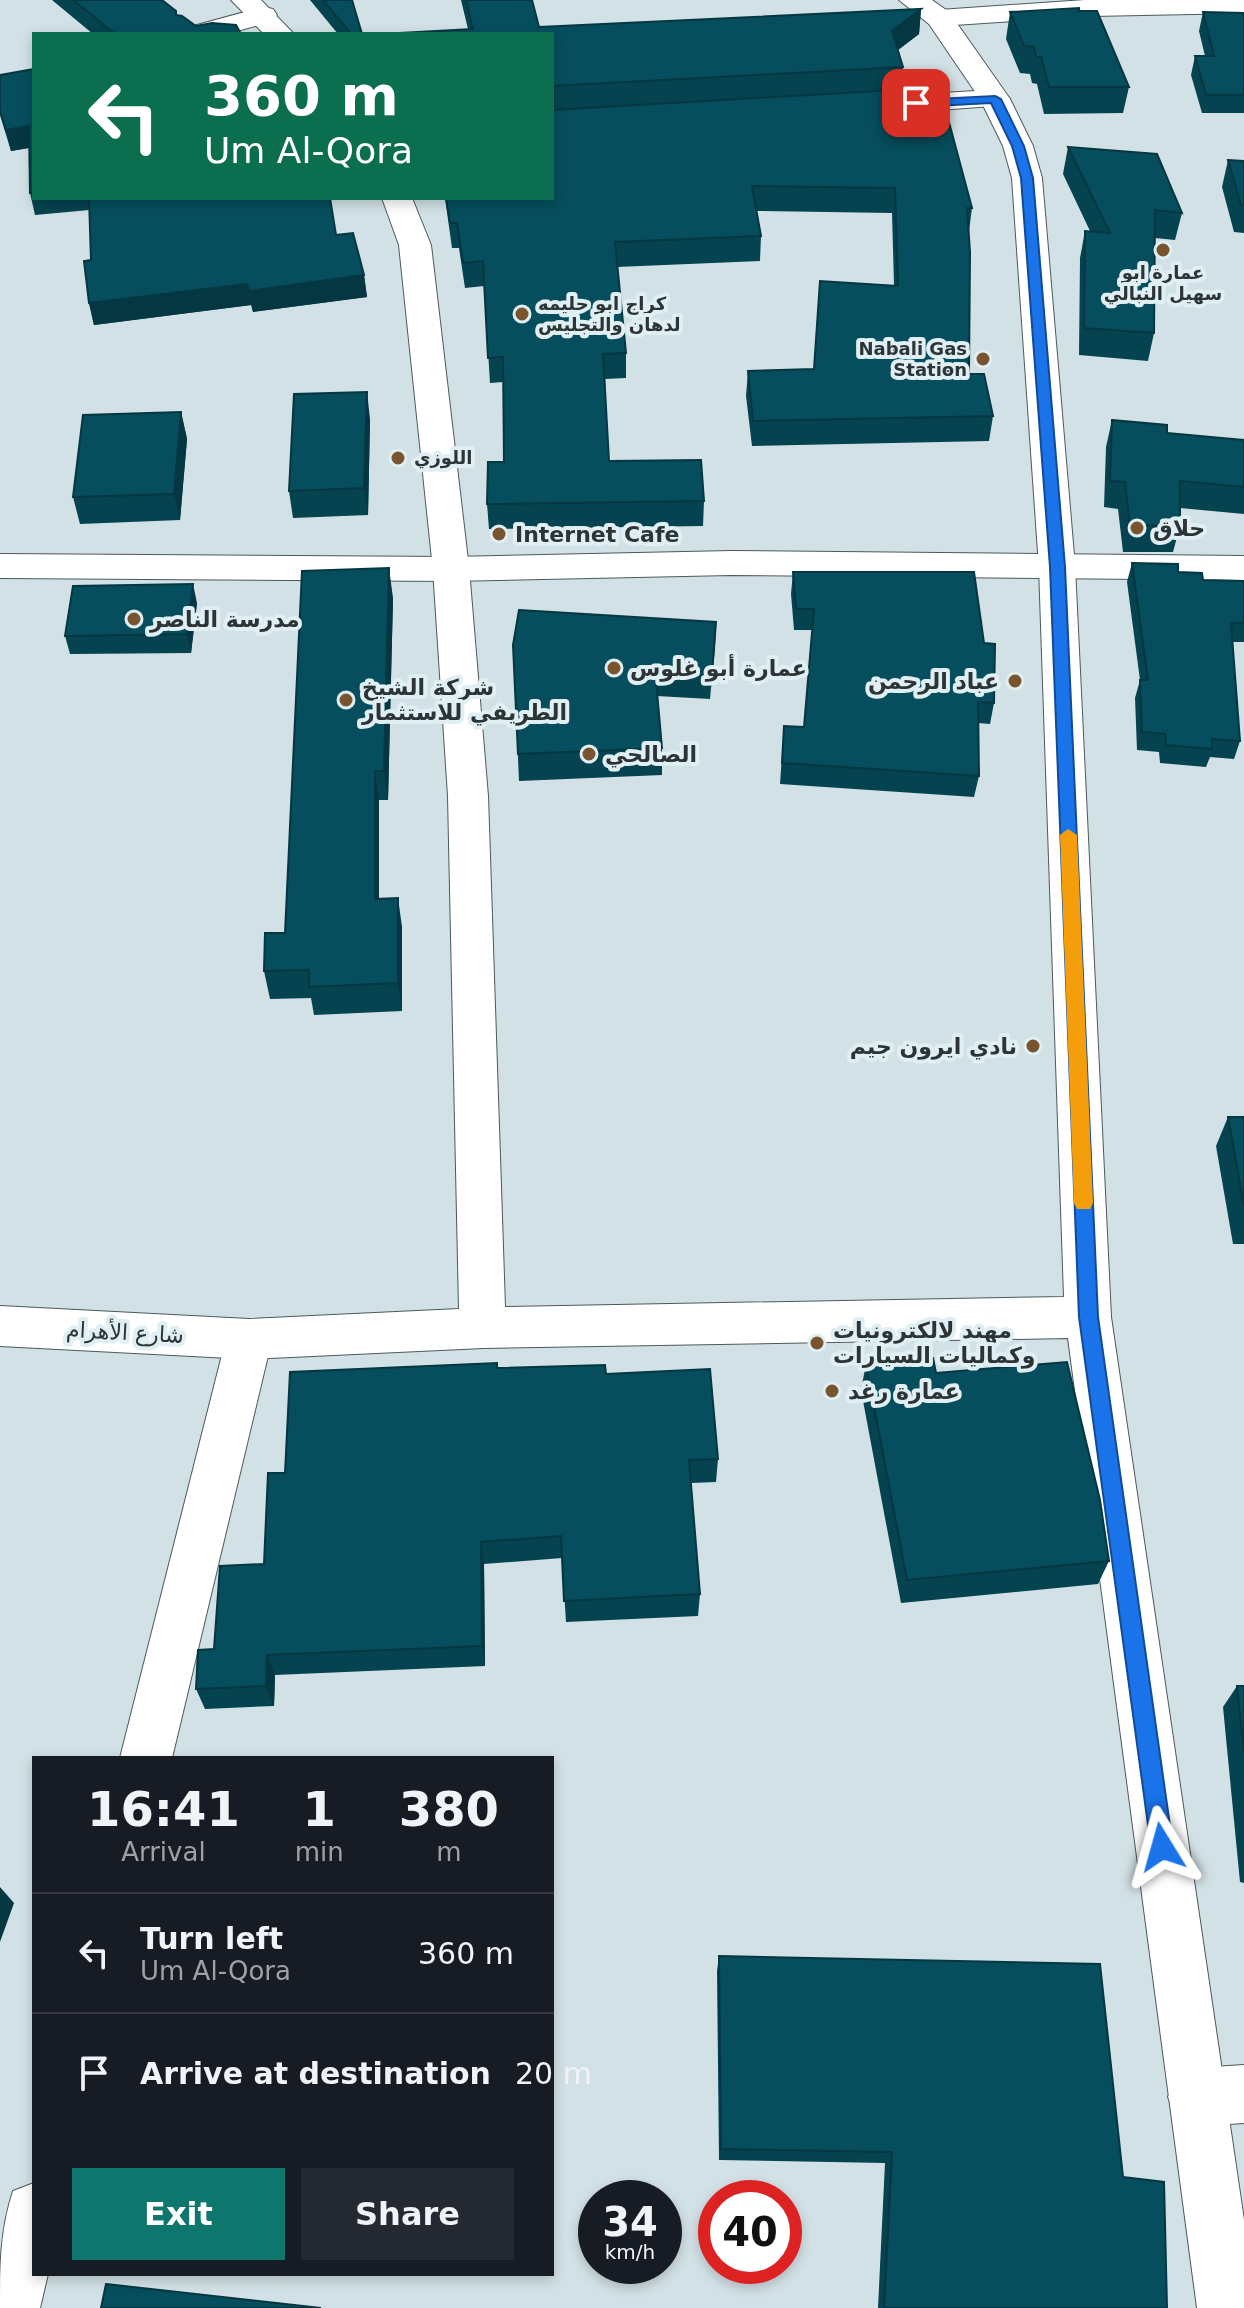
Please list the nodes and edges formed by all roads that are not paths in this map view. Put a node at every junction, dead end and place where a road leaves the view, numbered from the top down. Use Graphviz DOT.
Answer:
graph roads {
  1 [pos="1244,5"];
  2 [pos="926,9"];
  3 [pos="263,16"];
  4 [pos="203,32"];
  5 [pos="995,99"];
  6 [pos="859,106"];
  7 [pos="398,200"];
  8 [pos="0,566"];
  9 [pos="1057,567"];
  10 [pos="1244,568"];
  11 [pos="451,569"];
  12 [pos="1088,1317"];
  13 [pos="0,1326"];
  14 [pos="483,1328"];
  15 [pos="249,1339"];
  16 [pos="146,1756"];
  17 [pos="1221,2096"];
  18 [pos="32,2220"];
  19 [pos="10,2308"];
  20 [pos="1227,2308"];
  1 -- 2 [label="street"];
  2 -- 5 [label="street"];
  3 -- 4 [label="street"];
  5 -- 6 [label="street"];
  5 -- 9 [label="street"];
  7 -- 11 [label="street"];
  8 -- 11 [label="street"];
  9 -- 10 [label="street"];
  9 -- 11 [label="street"];
  9 -- 12 [label="street"];
  11 -- 14 [label="street"];
  12 -- 14 [label="street, شارع الأهرام"];
  12 -- 17 [label="street"];
  13 -- 15 [label="street, شارع الأهرام"];
  14 -- 15 [label="street, شارع الأهرام"];
  15 -- 16 [label="street"];
  17 -- 20 [label="street"];
  18 -- 19 [label="street"];
}
